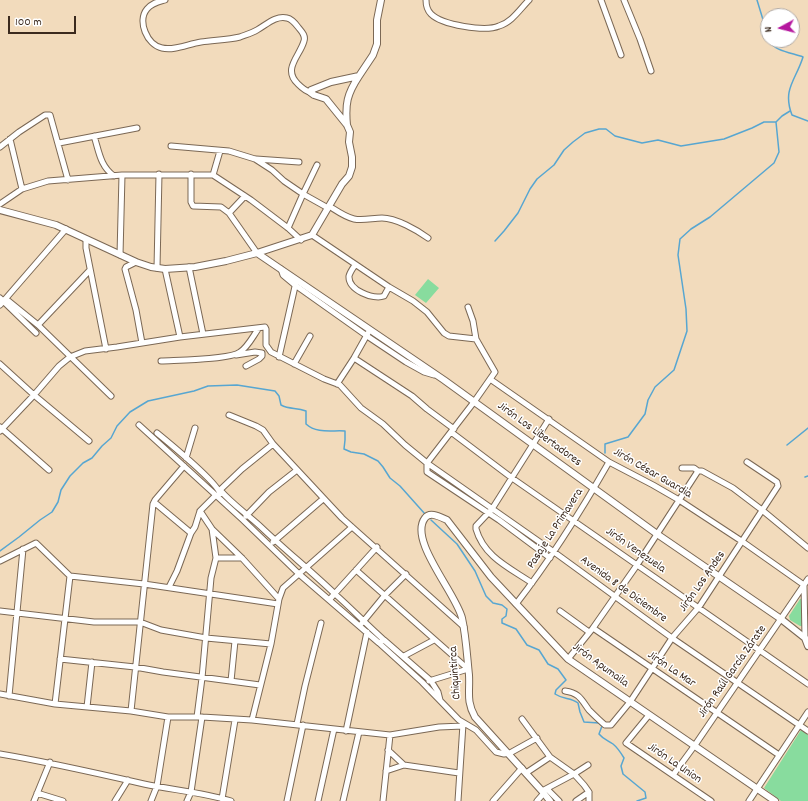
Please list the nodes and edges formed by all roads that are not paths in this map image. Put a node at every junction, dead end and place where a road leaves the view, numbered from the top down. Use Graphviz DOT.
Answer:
graph roads {
  1 [pos="166,0"];
  2 [pos="381,0"];
  3 [pos="426,0"];
  4 [pos="529,0"];
  5 [pos="601,0"];
  6 [pos="624,0"];
  7 [pos="621,55"];
  8 [pos="651,71"];
  9 [pos="358,76"];
  10 [pos="310,92"];
  11 [pos="347,125"];
  12 [pos="137,128"];
  13 [pos="94,136"];
  14 [pos="10,139"];
  15 [pos="59,143"];
  16 [pos="171,146"];
  17 [pos="0,147"];
  18 [pos="220,151"];
  19 [pos="255,159"];
  20 [pos="299,162"];
  21 [pos="317,165"];
  22 [pos="160,174"];
  23 [pos="191,174"];
  24 [pos="213,174"];
  25 [pos="122,175"];
  26 [pos="114,176"];
  27 [pos="68,180"];
  28 [pos="22,189"];
  29 [pos="303,194"];
  30 [pos="245,196"];
  31 [pos="0,204"];
  32 [pos="329,207"];
  33 [pos="0,210"];
  34 [pos="229,213"];
  35 [pos="288,228"];
  36 [pos="66,229"];
  37 [pos="312,235"];
  38 [pos="428,238"];
  39 [pos="86,239"];
  40 [pos="301,240"];
  41 [pos="257,253"];
  42 [pos="120,255"];
  43 [pos="136,262"];
  44 [pos="355,265"];
  45 [pos="158,268"];
  46 [pos="189,268"];
  47 [pos="165,269"];
  48 [pos="90,270"];
  49 [pos="296,282"];
  50 [pos="389,287"];
  51 [pos="2,301"];
  52 [pos="468,307"];
  53 [pos="38,325"];
  54 [pos="259,328"];
  55 [pos="36,333"];
  56 [pos="368,333"];
  57 [pos="203,334"];
  58 [pos="310,336"];
  59 [pos="180,337"];
  60 [pos="476,338"];
  61 [pos="142,344"];
  62 [pos="106,349"];
  63 [pos="235,355"];
  64 [pos="70,356"];
  65 [pos="278,357"];
  66 [pos="354,358"];
  67 [pos="161,361"];
  68 [pos="0,364"];
  69 [pos="294,364"];
  70 [pos="246,366"];
  71 [pos="490,380"];
  72 [pos="337,384"];
  73 [pos="34,395"];
  74 [pos="111,396"];
  75 [pos="474,402"];
  76 [pos="228,415"];
  77 [pos="549,419"];
  78 [pos="139,426"];
  79 [pos="195,428"];
  80 [pos="0,429"];
  81 [pos="453,430"];
  82 [pos="157,433"];
  83 [pos="89,441"];
  84 [pos="274,444"];
  85 [pos="534,445"];
  86 [pos="186,458"];
  87 [pos="609,462"];
  88 [pos="747,462"];
  89 [pos="427,463"];
  90 [pos="184,466"];
  91 [pos="682,468"];
  92 [pos="49,470"];
  93 [pos="297,470"];
  94 [pos="700,471"];
  95 [pos="512,478"];
  96 [pos="594,489"];
  97 [pos="220,490"];
  98 [pos="215,496"];
  99 [pos="323,499"];
  100 [pos="679,500"];
  101 [pos="221,501"];
  102 [pos="154,502"];
  103 [pos="492,509"];
  104 [pos="762,510"];
  105 [pos="200,511"];
  106 [pos="247,514"];
  107 [pos="488,514"];
  108 [pos="243,520"];
  109 [pos="575,520"];
  110 [pos="421,524"];
  111 [pos="352,527"];
  112 [pos="212,529"];
  113 [pos="191,533"];
  114 [pos="657,534"];
  115 [pos="275,541"];
  116 [pos="743,542"];
  117 [pos="270,546"];
  118 [pos="377,547"];
  119 [pos="808,548"];
  120 [pos="24,549"];
  121 [pos="554,552"];
  122 [pos="216,558"];
  123 [pos="242,558"];
  124 [pos="550,558"];
  125 [pos="0,561"];
  126 [pos="637,564"];
  127 [pos="305,568"];
  128 [pos="356,570"];
  129 [pos="299,574"];
  130 [pos="406,574"];
  131 [pos="70,576"];
  132 [pos="720,576"];
  133 [pos="808,579"];
  134 [pos="144,584"];
  135 [pos="532,584"];
  136 [pos="804,585"];
  137 [pos="169,587"];
  138 [pos="210,594"];
  139 [pos="335,594"];
  140 [pos="385,595"];
  141 [pos="614,596"];
  142 [pos="329,600"];
  143 [pos="278,602"];
  144 [pos="516,604"];
  145 [pos="699,608"];
  146 [pos="0,611"];
  147 [pos="560,611"];
  148 [pos="17,612"];
  149 [pos="65,619"];
  150 [pos="781,619"];
  151 [pos="140,622"];
  152 [pos="321,623"];
  153 [pos="361,623"];
  154 [pos="464,626"];
  155 [pos="591,630"];
  156 [pos="367,632"];
  157 [pos="206,638"];
  158 [pos="672,638"];
  159 [pos="805,638"];
  160 [pos="434,640"];
  161 [pos="235,641"];
  162 [pos="382,641"];
  163 [pos="271,644"];
  164 [pos="808,646"];
  165 [pos="760,650"];
  166 [pos="404,656"];
  167 [pos="60,659"];
  168 [pos="568,659"];
  169 [pos="92,662"];
  170 [pos="136,666"];
  171 [pos="652,669"];
  172 [pos="468,670"];
  173 [pos="202,678"];
  174 [pos="231,681"];
  175 [pos="430,681"];
  176 [pos="422,682"];
  177 [pos="736,683"];
  178 [pos="808,684"];
  179 [pos="260,685"];
  180 [pos="565,691"];
  181 [pos="0,694"];
  182 [pos="9,696"];
  183 [pos="440,701"];
  184 [pos="630,702"];
  185 [pos="55,704"];
  186 [pos="86,707"];
  187 [pos="131,711"];
  188 [pos="717,712"];
  189 [pos="808,712"];
  190 [pos="649,714"];
  191 [pos="168,717"];
  192 [pos="199,717"];
  193 [pos="522,719"];
  194 [pos="235,720"];
  195 [pos="252,720"];
  196 [pos="297,724"];
  197 [pos="303,725"];
  198 [pos="463,725"];
  199 [pos="800,725"];
  200 [pos="334,729"];
  201 [pos="346,731"];
  202 [pos="808,731"];
  203 [pos="359,732"];
  204 [pos="390,735"];
  205 [pos="537,738"];
  206 [pos="695,745"];
  207 [pos="388,750"];
  208 [pos="0,754"];
  209 [pos="510,754"];
  210 [pos="779,755"];
  211 [pos="550,757"];
  212 [pos="50,762"];
  213 [pos="404,765"];
  214 [pos="588,765"];
  215 [pos="386,771"];
  216 [pos="524,771"];
  217 [pos="459,773"];
  218 [pos="574,774"];
  219 [pos="673,775"];
  220 [pos="128,780"];
  221 [pos="157,786"];
  222 [pos="758,788"];
  223 [pos="545,791"];
  224 [pos="191,792"];
  225 [pos="589,792"];
  226 [pos="38,793"];
  227 [pos="704,799"];
  228 [pos="227,800"];
  229 [pos="34,801"];
  230 [pos="63,801"];
  231 [pos="115,801"];
  232 [pos="151,801"];
  233 [pos="187,801"];
  234 [pos="287,801"];
  235 [pos="318,801"];
  236 [pos="343,801"];
  237 [pos="383,801"];
  238 [pos="458,801"];
  239 [pos="493,801"];
  240 [pos="537,801"];
  241 [pos="550,801"];
  242 [pos="559,801"];
  243 [pos="576,801"];
  244 [pos="589,801"];
  245 [pos="711,801"];
  246 [pos="749,801"];
  247 [pos="775,801"];
  1 -- 10 [label="street"];
  2 -- 9 [label="street"];
  3 -- 4 [label="street"];
  5 -- 7 [label="street"];
  6 -- 8 [label="street"];
  9 -- 10 [label="street"];
  9 -- 11 [label="street"];
  10 -- 11 [label="street"];
  11 -- 32 [label="street"];
  12 -- 13 [label="street"];
  13 -- 15 [label="street"];
  13 -- 26 [label="street"];
  14 -- 15 [label="street"];
  14 -- 17 [label="street"];
  14 -- 28 [label="street"];
  15 -- 27 [label="street"];
  16 -- 18 [label="street"];
  18 -- 19 [label="street"];
  18 -- 24 [label="street"];
  19 -- 20 [label="street"];
  19 -- 29 [label="street"];
  21 -- 29 [label="street"];
  22 -- 23 [label="street"];
  22 -- 25 [label="street"];
  22 -- 45 [label="street"];
  23 -- 24 [label="street"];
  23 -- 34 [label="street"];
  24 -- 30 [label="street"];
  25 -- 26 [label="street"];
  25 -- 42 [label="street"];
  26 -- 27 [label="street"];
  27 -- 28 [label="street"];
  28 -- 31 [label="street"];
  29 -- 32 [label="street"];
  29 -- 35 [label="street"];
  30 -- 34 [label="street"];
  30 -- 35 [label="street"];
  32 -- 37 [label="street"];
  32 -- 38 [label="street"];
  33 -- 36 [label="street"];
  34 -- 41 [label="street"];
  35 -- 40 [label="street"];
  36 -- 39 [label="street"];
  36 -- 51 [label="street"];
  37 -- 40 [label="street"];
  37 -- 44 [label="street"];
  39 -- 42 [label="street"];
  39 -- 48 [label="street"];
  40 -- 41 [label="street"];
  41 -- 46 [label="street"];
  41 -- 49 [label="street, Jirón Los Libertadores"];
  42 -- 43 [label="street"];
  43 -- 45 [label="street"];
  43 -- 61 [label="street"];
  44 -- 50 [label="street"];
  44 -- 50 [label="street"];
  45 -- 47 [label="street"];
  46 -- 47 [label="street"];
  46 -- 57 [label="street"];
  47 -- 59 [label="street"];
  48 -- 53 [label="street"];
  48 -- 62 [label="street"];
  49 -- 56 [label="street, Jirón Los Libertadores"];
  49 -- 65 [label="street"];
  50 -- 60 [label="street"];
  51 -- 53 [label="street"];
  51 -- 55 [label="street"];
  52 -- 60 [label="street"];
  53 -- 64 [label="street"];
  54 -- 57 [label="street"];
  54 -- 63 [label="street"];
  54 -- 65 [label="street"];
  56 -- 66 [label="street"];
  56 -- 75 [label="street, Jirón Los Libertadores"];
  57 -- 59 [label="street"];
  58 -- 69 [label="street"];
  59 -- 61 [label="street"];
  60 -- 71 [label="street"];
  61 -- 62 [label="street"];
  62 -- 64 [label="street"];
  63 -- 67 [label="street"];
  63 -- 70 [label="street"];
  64 -- 73 [label="street"];
  64 -- 74 [label="street"];
  65 -- 69 [label="street"];
  66 -- 72 [label="street"];
  66 -- 81 [label="street, Jirón Venezuela"];
  68 -- 73 [label="street"];
  69 -- 72 [label="street"];
  71 -- 75 [label="street"];
  71 -- 77 [label="street, Jirón César Guardia"];
  72 -- 89 [label="street, Avenida 8 de Diciembre"];
  73 -- 80 [label="street"];
  73 -- 83 [label="street"];
  75 -- 81 [label="street"];
  75 -- 85 [label="street, Jirón Los Libertadores"];
  76 -- 84 [label="street"];
  77 -- 85 [label="street"];
  77 -- 87 [label="street, Jirón César Guardia"];
  78 -- 90 [label="street"];
  79 -- 86 [label="street"];
  80 -- 92 [label="street"];
  81 -- 89 [label="street"];
  81 -- 95 [label="street, Jirón Venezuela"];
  82 -- 86 [label="street"];
  84 -- 93 [label="street"];
  84 -- 97 [label="street"];
  85 -- 95 [label="street"];
  85 -- 96 [label="street, Jirón Los Libertadores"];
  86 -- 97 [label="street"];
  87 -- 96 [label="street, Pasaje La Primavera"];
  87 -- 100 [label="street, Jirón César Guardia"];
  88 -- 104 [label="street, Jirón Los Andes"];
  89 -- 103 [label="street, Avenida 8 de Diciembre"];
  89 -- 107 [label="street"];
  90 -- 98 [label="street"];
  90 -- 102 [label="street"];
  91 -- 94 [label="street"];
  93 -- 99 [label="street"];
  93 -- 106 [label="street"];
  94 -- 100 [label="street"];
  94 -- 104 [label="street"];
  95 -- 103 [label="street"];
  95 -- 109 [label="street, Jirón Venezuela"];
  96 -- 109 [label="street, Pasaje La Primavera"];
  96 -- 114 [label="street, Jirón Los Libertadores"];
  97 -- 101 [label="street"];
  97 -- 106 [label="street"];
  98 -- 101 [label="street"];
  98 -- 105 [label="street"];
  99 -- 111 [label="street"];
  99 -- 115 [label="street"];
  100 -- 114 [label="street"];
  100 -- 116 [label="street, Jirón César Guardia"];
  101 -- 108 [label="street"];
  102 -- 113 [label="street"];
  102 -- 134 [label="street"];
  103 -- 107 [label="street"];
  103 -- 121 [label="street, Avenida 8 de Diciembre"];
  104 -- 116 [label="street, Jirón Los Andes"];
  104 -- 119 [label="street"];
  105 -- 112 [label="street"];
  105 -- 113 [label="street"];
  106 -- 108 [label="street"];
  106 -- 115 [label="street"];
  107 -- 124 [label="street"];
  107 -- 135 [label="street"];
  108 -- 117 [label="street"];
  109 -- 121 [label="street, Pasaje La Primavera"];
  109 -- 126 [label="street, Jirón Venezuela"];
  110 -- 144 [label="street, Jirón Apumaila"];
  110 -- 154 [label="street, Chiquintirca"];
  111 -- 118 [label="street"];
  111 -- 127 [label="street"];
  112 -- 122 [label="street"];
  112 -- 123 [label="street"];
  113 -- 137 [label="street"];
  114 -- 126 [label="street"];
  114 -- 132 [label="street, Jirón Los Libertadores"];
  115 -- 117 [label="street"];
  115 -- 127 [label="street"];
  116 -- 132 [label="street, Jirón Los Andes"];
  116 -- 136 [label="street, Jirón César Guardia"];
  117 -- 129 [label="street"];
  118 -- 128 [label="street"];
  118 -- 130 [label="street"];
  120 -- 125 [label="street"];
  120 -- 131 [label="street"];
  120 -- 148 [label="street"];
  121 -- 124 [label="street, Pasaje La Primavera"];
  121 -- 141 [label="street, Avenida 8 de Diciembre"];
  122 -- 123 [label="street"];
  122 -- 138 [label="street"];
  123 -- 143 [label="street"];
  124 -- 135 [label="street, Pasaje La Primavera"];
  126 -- 141 [label="street"];
  126 -- 145 [label="street, Jirón Venezuela"];
  127 -- 129 [label="street"];
  127 -- 139 [label="street"];
  128 -- 139 [label="street"];
  128 -- 140 [label="street"];
  129 -- 142 [label="street"];
  129 -- 143 [label="street"];
  130 -- 140 [label="street"];
  130 -- 154 [label="street"];
  131 -- 134 [label="street"];
  131 -- 149 [label="street"];
  132 -- 145 [label="street, Jirón Los Andes"];
  132 -- 150 [label="street, Jirón Los Libertadores"];
  133 -- 136 [label="street, Jirón Raúl García Zárate"];
  134 -- 137 [label="street"];
  134 -- 151 [label="street"];
  135 -- 144 [label="street, Pasaje La Primavera"];
  136 -- 150 [label="street, Jirón Raúl García Zárate"];
  136 -- 159 [label="street"];
  137 -- 138 [label="street"];
  138 -- 143 [label="street"];
  138 -- 157 [label="street"];
  139 -- 142 [label="street"];
  139 -- 153 [label="street"];
  140 -- 153 [label="street"];
  140 -- 160 [label="street"];
  141 -- 155 [label="street"];
  141 -- 158 [label="street, Avenida 8 de Diciembre"];
  142 -- 153 [label="street"];
  143 -- 163 [label="street"];
  144 -- 168 [label="street, Jirón Apumaila"];
  145 -- 158 [label="street, Jirón Los Andes"];
  145 -- 165 [label="street, Jirón Venezuela"];
  146 -- 148 [label="street"];
  147 -- 155 [label="street, Jirón La Mar"];
  148 -- 149 [label="street"];
  148 -- 182 [label="street"];
  149 -- 151 [label="street"];
  149 -- 167 [label="street"];
  150 -- 159 [label="street, Jirón Los Libertadores"];
  150 -- 165 [label="street, Jirón Raúl García Zárate"];
  151 -- 157 [label="street"];
  151 -- 170 [label="street"];
  152 -- 196 [label="street"];
  153 -- 156 [label="street"];
  153 -- 162 [label="street"];
  154 -- 172 [label="street, Chiquintirca"];
  155 -- 168 [label="street"];
  155 -- 171 [label="street, Jirón La Mar"];
  156 -- 162 [label="street"];
  156 -- 201 [label="street"];
  157 -- 161 [label="street"];
  157 -- 173 [label="street"];
  158 -- 171 [label="street, Jirón Los Andes"];
  158 -- 177 [label="street, Avenida 8 de Diciembre"];
  159 -- 164 [label="street"];
  160 -- 166 [label="street"];
  160 -- 172 [label="street"];
  161 -- 163 [label="street"];
  161 -- 174 [label="street"];
  162 -- 166 [label="street"];
  162 -- 176 [label="street"];
  163 -- 179 [label="street"];
  165 -- 177 [label="street, Jirón Raúl García Zárate"];
  165 -- 178 [label="street, Jirón Venezuela"];
  166 -- 175 [label="street"];
  167 -- 169 [label="street"];
  167 -- 185 [label="street"];
  168 -- 184 [label="street, Jirón Apumaila"];
  169 -- 170 [label="street"];
  169 -- 186 [label="street"];
  170 -- 173 [label="street"];
  170 -- 187 [label="street"];
  171 -- 184 [label="street, Jirón Los Andes"];
  171 -- 188 [label="street, Jirón La Mar"];
  172 -- 175 [label="street"];
  172 -- 209 [label="street, Chiquintirca"];
  173 -- 174 [label="street"];
  173 -- 192 [label="street"];
  174 -- 179 [label="street"];
  175 -- 176 [label="street"];
  175 -- 183 [label="street"];
  176 -- 183 [label="street"];
  177 -- 188 [label="street, Jirón Raúl García Zárate"];
  177 -- 199 [label="street, Avenida 8 de Diciembre"];
  179 -- 195 [label="street"];
  180 -- 184 [label="street, Jirón Los Andes"];
  181 -- 182 [label="street"];
  182 -- 185 [label="street"];
  183 -- 198 [label="street"];
  184 -- 190 [label="street, Jirón Apumaila"];
  185 -- 186 [label="street"];
  186 -- 187 [label="street"];
  187 -- 191 [label="street"];
  188 -- 206 [label="street, Jirón Raúl García Zárate"];
  188 -- 210 [label="street, Jirón La Mar"];
  189 -- 199 [label="street"];
  190 -- 206 [label="street, Jirón Apumaila"];
  190 -- 219 [label="street, Jirón La Union"];
  191 -- 192 [label="street"];
  191 -- 221 [label="street"];
  192 -- 194 [label="street"];
  192 -- 224 [label="street"];
  193 -- 205 [label="street"];
  194 -- 195 [label="street"];
  194 -- 228 [label="street"];
  195 -- 196 [label="street"];
  196 -- 197 [label="street"];
  197 -- 200 [label="street"];
  197 -- 234 [label="street"];
  198 -- 204 [label="street"];
  198 -- 209 [label="street"];
  198 -- 217 [label="street"];
  199 -- 202 [label="street, Avenida 8 de Diciembre"];
  199 -- 210 [label="street"];
  200 -- 201 [label="street"];
  200 -- 235 [label="street"];
  201 -- 203 [label="street"];
  203 -- 204 [label="street"];
  203 -- 236 [label="street"];
  204 -- 207 [label="street"];
  205 -- 209 [label="street"];
  205 -- 211 [label="street"];
  206 -- 219 [label="street, Jirón Raúl García Zárate"];
  206 -- 222 [label="street, Jirón Apumaila"];
  207 -- 213 [label="street"];
  207 -- 215 [label="street"];
  208 -- 212 [label="street"];
  209 -- 216 [label="street, Chiquintirca"];
  210 -- 222 [label="street"];
  211 -- 216 [label="street"];
  211 -- 218 [label="street"];
  212 -- 220 [label="street"];
  212 -- 226 [label="street"];
  213 -- 215 [label="street"];
  213 -- 217 [label="street"];
  214 -- 218 [label="street"];
  215 -- 237 [label="street"];
  216 -- 223 [label="street, Chiquintirca"];
  216 -- 239 [label="street"];
  217 -- 238 [label="street"];
  218 -- 223 [label="street"];
  218 -- 225 [label="street"];
  219 -- 227 [label="street, Jirón La Union"];
  220 -- 221 [label="street"];
  220 -- 231 [label="street"];
  221 -- 224 [label="street"];
  221 -- 232 [label="street"];
  222 -- 246 [label="street"];
  222 -- 247 [label="street, Jirón Apumaila"];
  223 -- 240 [label="street"];
  223 -- 241 [label="street, Chiquintirca"];
  223 -- 242 [label="street"];
  224 -- 228 [label="street"];
  224 -- 233 [label="street"];
  225 -- 243 [label="street"];
  225 -- 244 [label="street"];
  226 -- 229 [label="street"];
  226 -- 230 [label="street"];
  227 -- 245 [label="street, Jirón La Union"];
}
